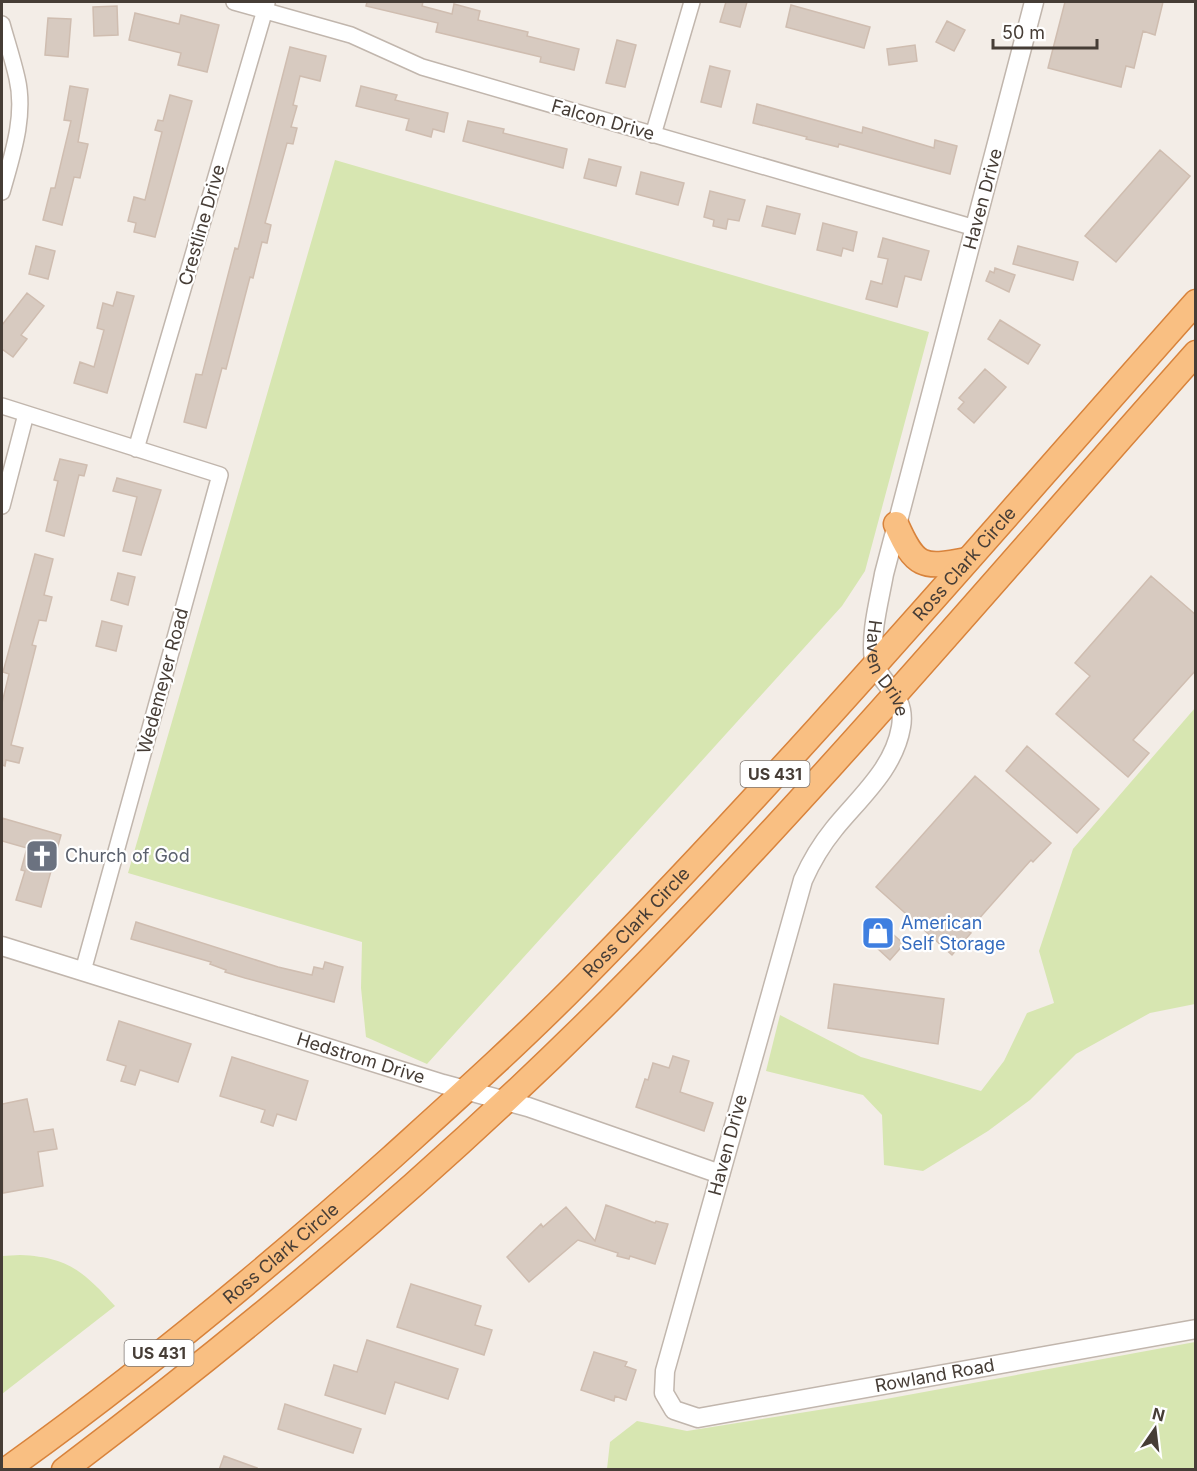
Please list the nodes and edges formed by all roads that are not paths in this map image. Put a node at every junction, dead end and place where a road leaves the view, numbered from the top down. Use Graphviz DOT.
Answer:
graph roads {
  1 [pos="234,2"];
  2 [pos="692,2"];
  3 [pos="1034,2"];
  4 [pos="266,6"];
  5 [pos="2,24"];
  6 [pos="653,135"];
  7 [pos="2,192"];
  8 [pos="975,228"];
  9 [pos="1196,302"];
  10 [pos="1176,324"];
  11 [pos="1196,341"];
  12 [pos="1196,353"];
  13 [pos="2,406"];
  14 [pos="26,414"];
  15 [pos="136,449"];
  16 [pos="2,506"];
  17 [pos="896,524"];
  18 [pos="967,560"];
  19 [pos="874,664"];
  20 [pos="895,693"];
  21 [pos="2,946"];
  22 [pos="83,971"];
  23 [pos="466,1090"];
  24 [pos="505,1101"];
  25 [pos="720,1174"];
  26 [pos="1196,1329"];
  27 [pos="674,1410"];
  28 [pos="6,1470"];
  29 [pos="64,1470"];
  1 -- 4 [label="street, Falcon Drive"];
  2 -- 6 [label="street"];
  3 -- 8 [label="street, Haven Drive"];
  4 -- 6 [label="street, Falcon Drive"];
  4 -- 15 [label="street, Crestline Drive"];
  5 -- 7 [label="street"];
  6 -- 8 [label="street, Falcon Drive"];
  8 -- 17 [label="street, Haven Drive"];
  9 -- 10 [label="highway, Ross Clark Circle / US 431"];
  10 -- 11 [label="highway"];
  10 -- 18 [label="highway, Ross Clark Circle / US 431"];
  12 -- 20 [label="highway, Ross Clark Circle / US 431"];
  13 -- 14 [label="street"];
  14 -- 15 [label="street"];
  14 -- 16 [label="street"];
  15 -- 22 [label="street, Wedemeyer Road"];
  17 -- 18 [label="highway"];
  17 -- 19 [label="street, Haven Drive"];
  18 -- 19 [label="highway, Ross Clark Circle / US 431"];
  19 -- 20 [label="street, Haven Drive"];
  19 -- 23 [label="highway, Ross Clark Circle / US 431"];
  20 -- 24 [label="highway, Ross Clark Circle / US 431"];
  20 -- 25 [label="street, Haven Drive"];
  21 -- 22 [label="street, Hedstrom Drive"];
  22 -- 23 [label="street, Hedstrom Drive"];
  23 -- 24 [label="street, Hedstrom Drive"];
  23 -- 28 [label="highway, Ross Clark Circle / US 431"];
  24 -- 25 [label="street, Hedstrom Drive"];
  24 -- 29 [label="highway, Ross Clark Circle / US 431"];
  25 -- 27 [label="street, Haven Drive"];
  26 -- 27 [label="street, Rowland Road"];
}
